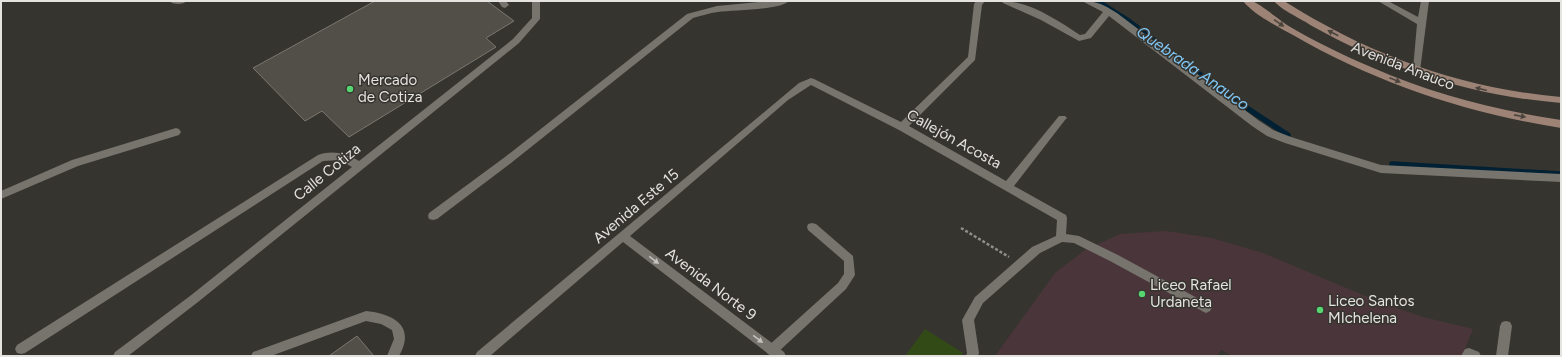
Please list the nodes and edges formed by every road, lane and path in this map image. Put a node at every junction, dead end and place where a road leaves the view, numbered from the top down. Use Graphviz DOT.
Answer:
graph roads {
  1 [pos="173,1"];
  2 [pos="183,1"];
  3 [pos="536,1"];
  4 [pos="785,1"];
  5 [pos="981,1"];
  6 [pos="1006,1"];
  7 [pos="1086,1"];
  8 [pos="1247,1"];
  9 [pos="1278,1"];
  10 [pos="1382,1"];
  11 [pos="1426,1"];
  12 [pos="1108,11"];
  13 [pos="1421,23"];
  14 [pos="1417,69"];
  15 [pos="812,80"];
  16 [pos="1561,100"];
  17 [pos="1062,118"];
  18 [pos="1561,124"];
  19 [pos="902,127"];
  20 [pos="176,132"];
  21 [pos="359,166"];
  22 [pos="1561,178"];
  23 [pos="1007,187"];
  24 [pos="1,195"];
  25 [pos="433,216"];
  26 [pos="812,228"];
  27 [pos="961,228"];
  28 [pos="623,236"];
  29 [pos="1061,238"];
  30 [pos="1020,264"];
  31 [pos="1206,308"];
  32 [pos="1506,326"];
  33 [pos="21,349"];
  34 [pos="776,353"];
  35 [pos="119,356"];
  36 [pos="257,356"];
  37 [pos="393,356"];
  38 [pos="481,356"];
  39 [pos="972,356"];
  40 [pos="1468,356"];
  41 [pos="1475,356"];
  42 [pos="1502,356"];
  1 -- 2 [label="street"];
  3 -- 21 [label="street, Calle Cotiza"];
  4 -- 25 [label="street"];
  5 -- 19 [label="street"];
  6 -- 12 [label="street"];
  7 -- 12 [label="street"];
  8 -- 18 [label="main road, Avenida Anauco, one-way"];
  14 -- 9 [label="main road, Avenida Anauco, one-way"];
  10 -- 13 [label="street"];
  11 -- 13 [label="street"];
  12 -- 22 [label="street"];
  13 -- 14 [label="street"];
  16 -- 14 [label="main road, Avenida Anauco, one-way"];
  15 -- 19 [label="street, Callejón Acosta"];
  15 -- 28 [label="street, Avenida Este 15"];
  17 -- 23 [label="street"];
  19 -- 23 [label="street, Callejón Acosta"];
  20 -- 24 [label="street"];
  21 -- 33 [label="street"];
  21 -- 35 [label="street, Calle Cotiza"];
  23 -- 29 [label="street, Callejón Acosta"];
  26 -- 34 [label="street"];
  27 -- 30 [label="path"];
  28 -- 34 [label="street, Avenida Norte 9, one-way"];
  28 -- 38 [label="street, Avenida Este 15"];
  29 -- 30 [label="street"];
  29 -- 31 [label="street"];
  30 -- 39 [label="street"];
  32 -- 42 [label="street"];
  36 -- 37 [label="street"];
  40 -- 41 [label="street"];
}
